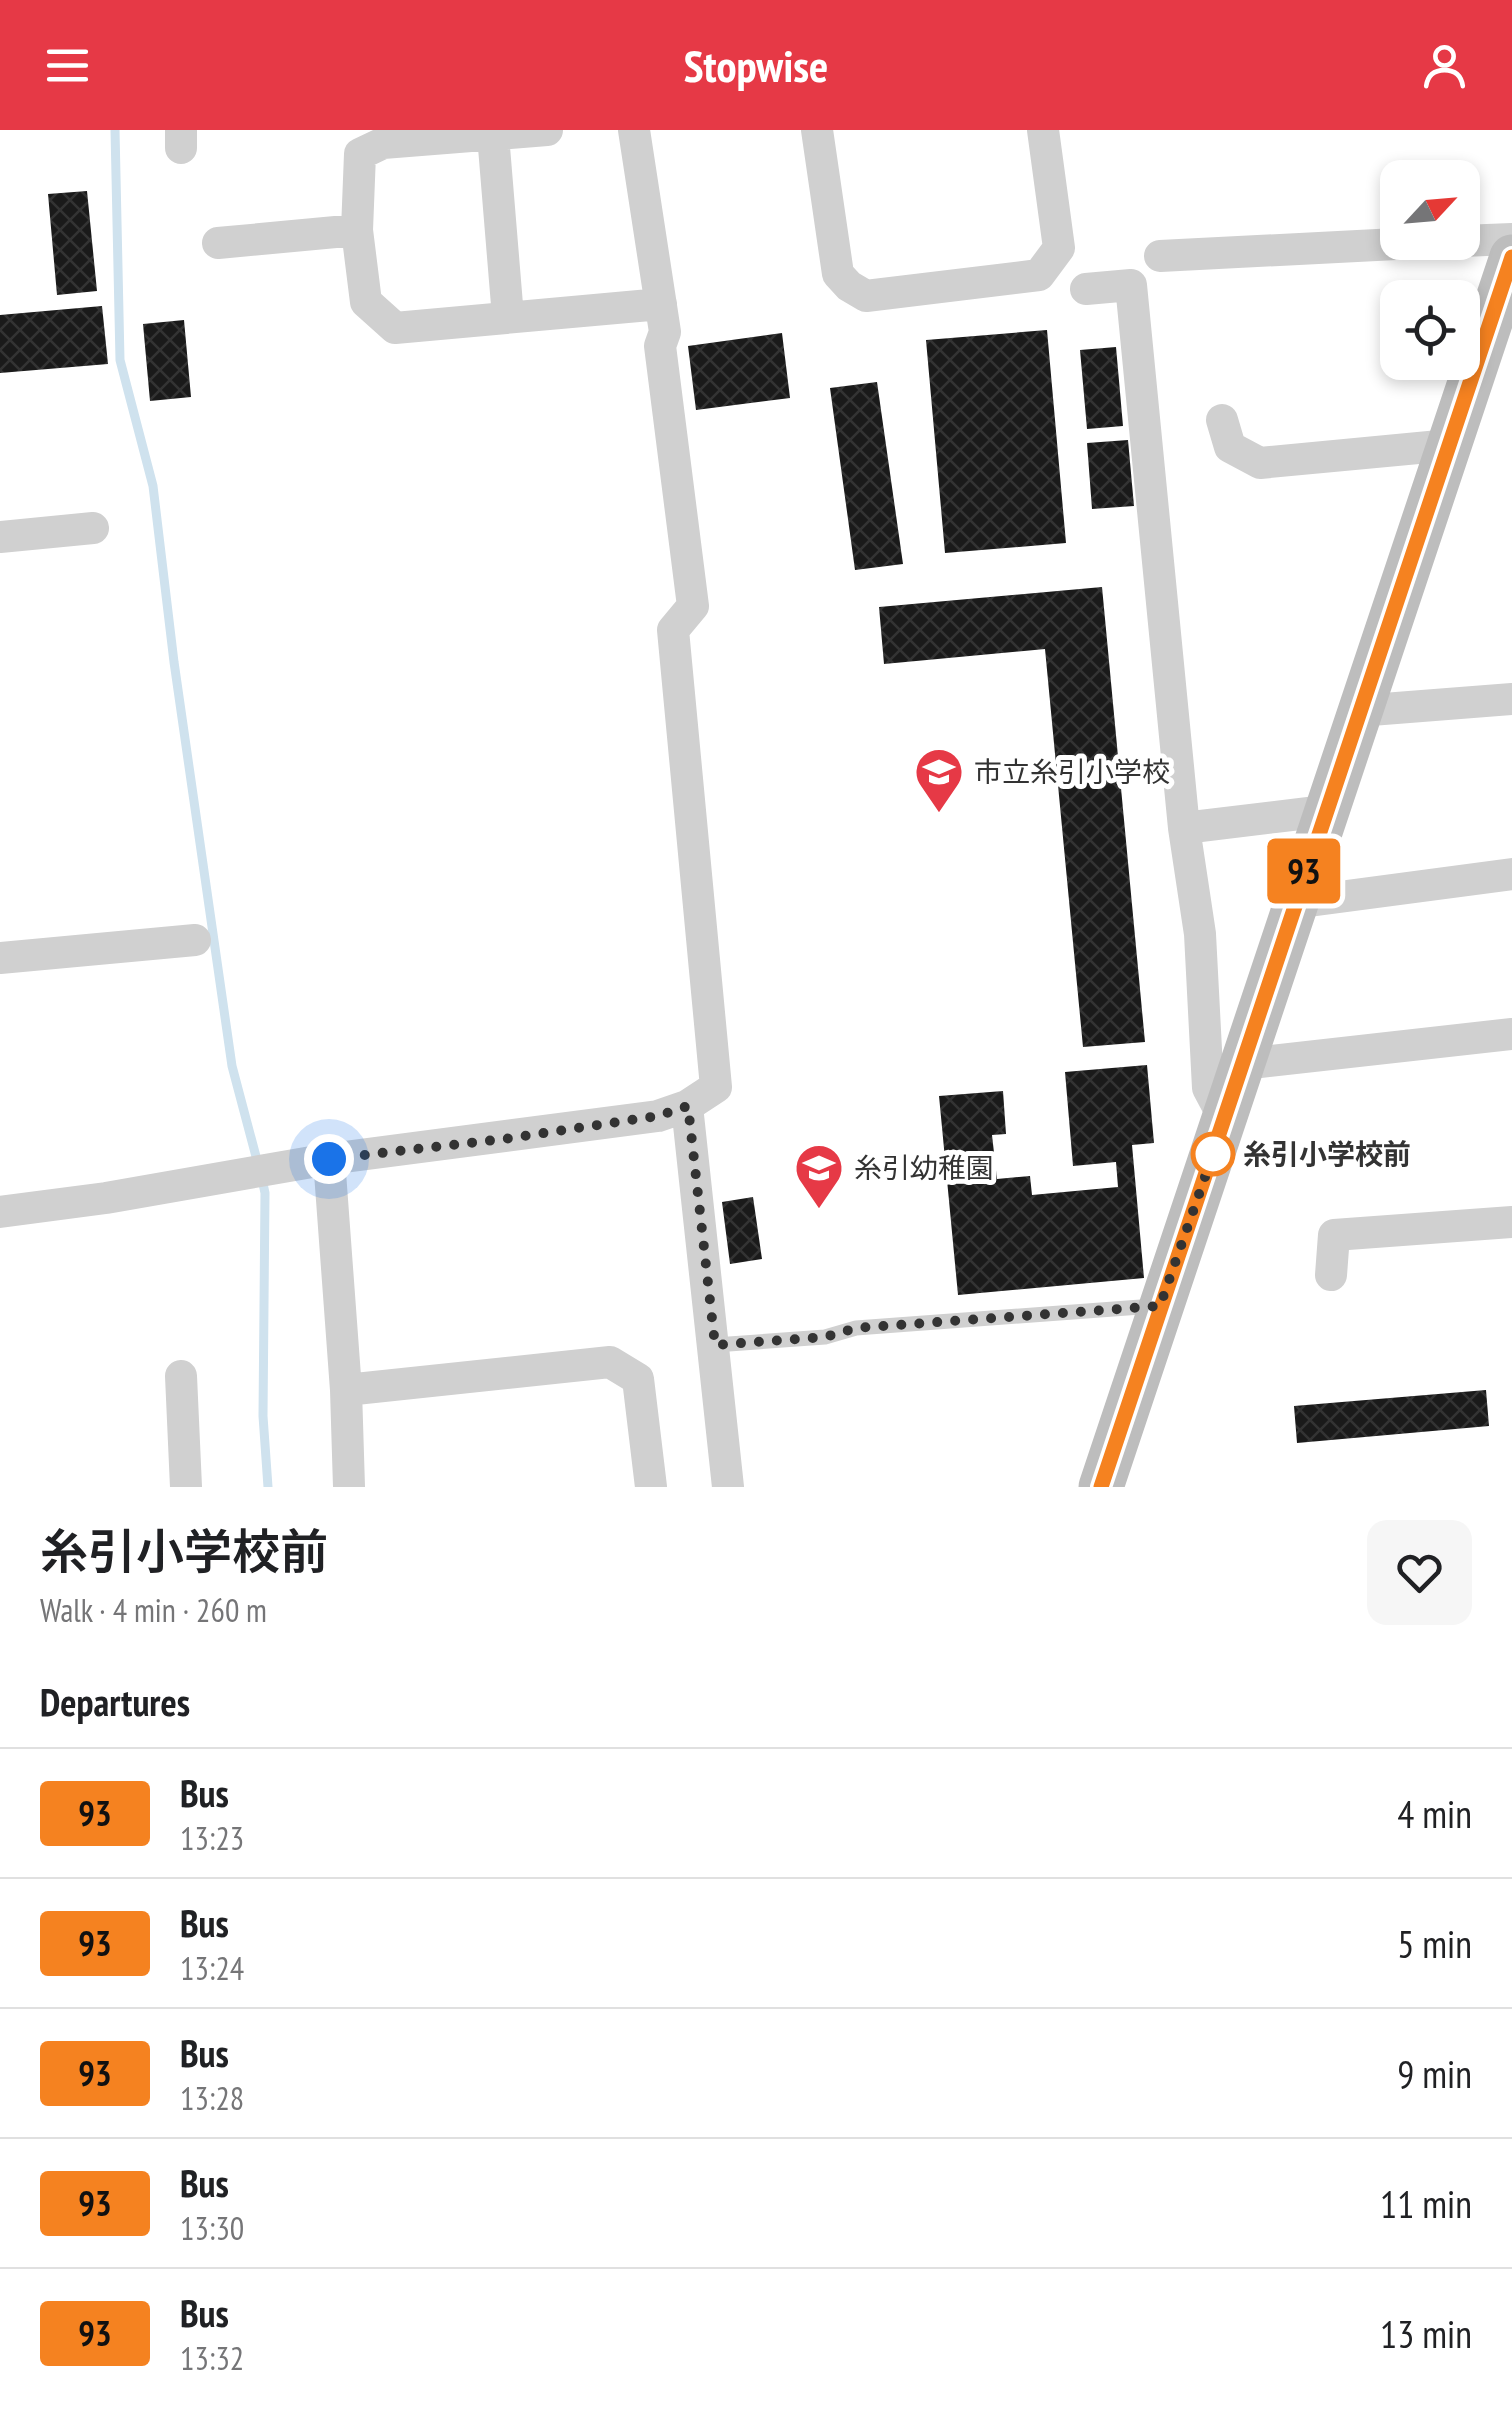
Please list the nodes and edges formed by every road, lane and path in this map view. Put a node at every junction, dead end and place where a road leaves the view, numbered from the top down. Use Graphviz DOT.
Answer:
graph roads {
  1 [pos="547,130"];
  2 [pos="634,130"];
  3 [pos="817,130"];
  4 [pos="1043,130"];
  5 [pos="493,134"];
  6 [pos="357,230"];
  7 [pos="1512,239"];
  8 [pos="1480,240"];
  9 [pos="218,244"];
  10 [pos="1380,245"];
  11 [pos="1160,256"];
  12 [pos="1512,257"];
  13 [pos="1086,289"];
  14 [pos="661,304"];
  15 [pos="508,317"];
  16 [pos="1222,420"];
  17 [pos="1450,445"];
  18 [pos="93,528"];
  19 [pos="0,537"];
  20 [pos="1512,699"];
  21 [pos="1358,711"];
  22 [pos="1324,811"];
  23 [pos="1184,828"];
  24 [pos="1512,874"];
  25 [pos="1294,903"];
  26 [pos="195,940"];
  27 [pos="0,958"];
  28 [pos="1512,1034"];
  29 [pos="1244,1064"];
  30 [pos="688,1106"];
  31 [pos="1224,1120"];
  32 [pos="329,1159"];
  33 [pos="0,1212"];
  34 [pos="1512,1222"];
  35 [pos="1331,1275"];
  36 [pos="1160,1306"];
  37 [pos="715,1345"];
  38 [pos="181,1376"];
  39 [pos="346,1390"];
  40 [pos="186,1487"];
  41 [pos="349,1487"];
  42 [pos="651,1487"];
  43 [pos="728,1487"];
  44 [pos="1101,1487"];
  1 -- 5 [label="street"];
  2 -- 14 [label="street"];
  3 -- 4 [label="street"];
  5 -- 6 [label="street"];
  5 -- 15 [label="street"];
  6 -- 9 [label="street"];
  6 -- 15 [label="street"];
  7 -- 8 [label="street"];
  10 -- 11 [label="street"];
  12 -- 17 [label="main road"];
  13 -- 23 [label="street"];
  14 -- 15 [label="street"];
  14 -- 30 [label="street"];
  16 -- 17 [label="street"];
  17 -- 21 [label="main road"];
  18 -- 19 [label="street"];
  20 -- 21 [label="street"];
  21 -- 22 [label="main road"];
  22 -- 23 [label="street"];
  22 -- 25 [label="main road"];
  23 -- 31 [label="street"];
  24 -- 25 [label="street"];
  25 -- 29 [label="main road"];
  26 -- 27 [label="street"];
  28 -- 29 [label="street"];
  29 -- 31 [label="main road"];
  30 -- 32 [label="street"];
  30 -- 37 [label="street"];
  31 -- 36 [label="main road"];
  32 -- 33 [label="street"];
  32 -- 39 [label="street"];
  34 -- 35 [label="street"];
  36 -- 37 [label="lane"];
  36 -- 44 [label="main road"];
  37 -- 43 [label="street"];
  38 -- 40 [label="street"];
  39 -- 41 [label="street"];
  39 -- 42 [label="street"];
}
